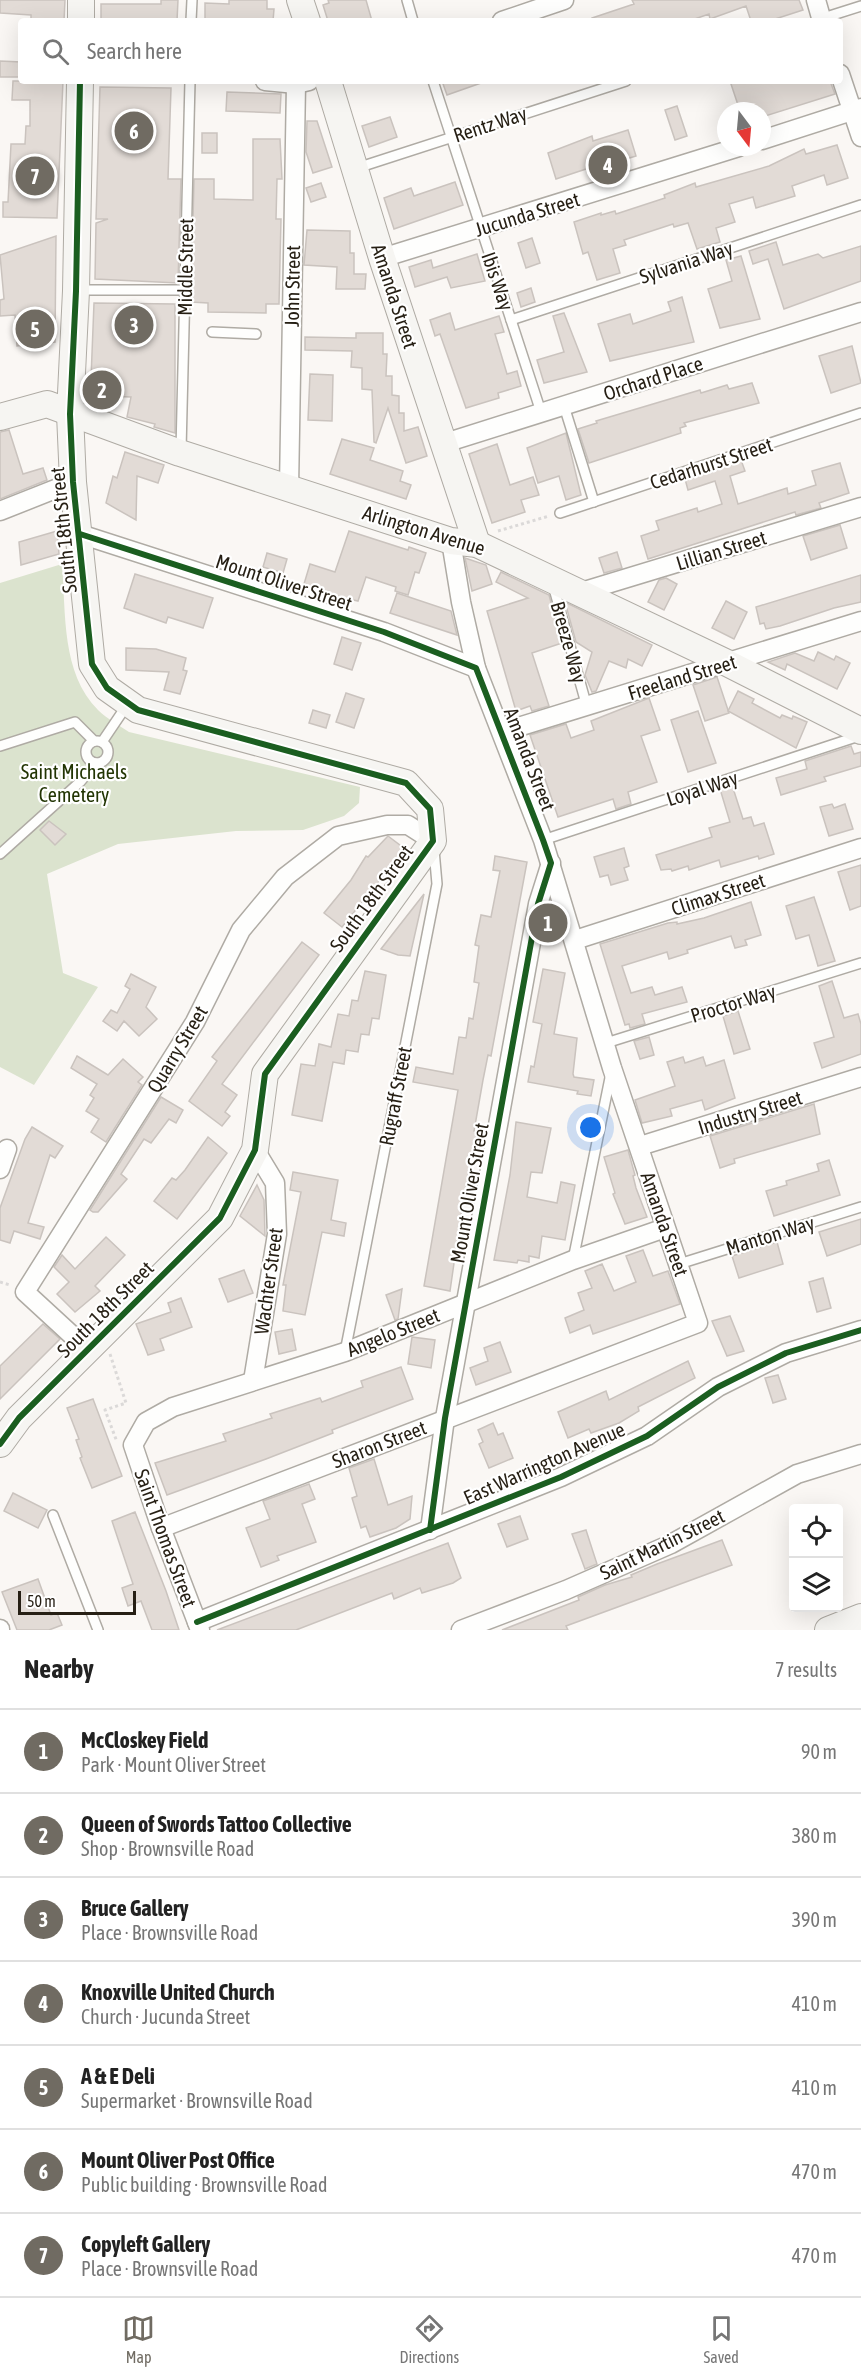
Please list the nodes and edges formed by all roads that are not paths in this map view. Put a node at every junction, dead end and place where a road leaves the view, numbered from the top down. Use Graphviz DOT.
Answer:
graph roads {
  1 [pos="81,0"];
  2 [pos="192,0"];
  3 [pos="300,0"];
  4 [pos="407,0"];
  5 [pos="564,0"];
  6 [pos="816,0"];
  7 [pos="861,6"];
  8 [pos="81,18"];
  9 [pos="191,18"];
  10 [pos="306,18"];
  11 [pos="412,18"];
  12 [pos="511,18"];
  13 [pos="819,18"];
  14 [pos="825,18"];
  15 [pos="843,80"];
  16 [pos="80,84"];
  17 [pos="190,84"];
  18 [pos="302,84"];
  19 [pos="329,84"];
  20 [pos="434,84"];
  21 [pos="617,84"];
  22 [pos="857,110"];
  23 [pos="452,136"];
  24 [pos="771,137"];
  25 [pos="861,137"];
  26 [pos="717,154"];
  27 [pos="355,169"];
  28 [pos="861,204"];
  29 [pos="481,229"];
  30 [pos="382,258"];
  31 [pos="184,290"];
  32 [pos="76,291"];
  33 [pos="861,312"];
  34 [pos="511,320"];
  35 [pos="212,332"];
  36 [pos="256,334"];
  37 [pos="564,406"];
  38 [pos="541,412"];
  39 [pos="861,413"];
  40 [pos="70,414"];
  41 [pos="0,417"];
  42 [pos="445,443"];
  43 [pos="180,453"];
  44 [pos="74,482"];
  45 [pos="289,488"];
  46 [pos="594,502"];
  47 [pos="861,507"];
  48 [pos="0,511"];
  49 [pos="560,513"];
  50 [pos="80,534"];
  51 [pos="486,538"];
  52 [pos="451,542"];
  53 [pos="551,578"];
  54 [pos="581,592"];
  55 [pos="861,621"];
  56 [pos="727,663"];
  57 [pos="476,668"];
  58 [pos="128,705"];
  59 [pos="587,707"];
  60 [pos="502,732"];
  61 [pos="861,733"];
  62 [pos="98,742"];
  63 [pos="0,746"];
  64 [pos="96,763"];
  65 [pos="543,840"];
  66 [pos="433,841"];
  67 [pos="861,848"];
  68 [pos="0,854"];
  69 [pos="551,863"];
  70 [pos="575,940"];
  71 [pos="861,963"];
  72 [pos="606,1043"];
  73 [pos="612,1068"];
  74 [pos="861,1077"];
  75 [pos="640,1146"];
  76 [pos="7,1149"];
  77 [pos="255,1150"];
  78 [pos="0,1169"];
  79 [pos="861,1207"];
  80 [pos="665,1228"];
  81 [pos="573,1260"];
  82 [pos="679,1264"];
  83 [pos="467,1302"];
  84 [pos="699,1323"];
  85 [pos="861,1330"];
  86 [pos="98,1349"];
  87 [pos="345,1352"];
  88 [pos="253,1381"];
  89 [pos="445,1418"];
  90 [pos="0,1444"];
  91 [pos="125,1444"];
  92 [pos="861,1454"];
  93 [pos="53,1515"];
  94 [pos="160,1528"];
  95 [pos="430,1530"];
  96 [pos="861,1617"];
  97 [pos="198,1626"];
  98 [pos="98,1630"];
  99 [pos="461,1630"];
  100 [pos="828,1630"];
  1 -- 8 [label="main road"];
  2 -- 9 [label="lane"];
  3 -- 10 [label="main road"];
  4 -- 11 [label="lane"];
  5 -- 12 [label="street"];
  6 -- 13 [label="street"];
  7 -- 14 [label="lane"];
  15 -- 22 [label="street"];
  16 -- 32 [label="main road, South 18th Street"];
  17 -- 31 [label="lane, Middle Street"];
  18 -- 45 [label="street, John Street"];
  19 -- 27 [label="main road, Amanda Street"];
  20 -- 23 [label="lane, Ibis Way"];
  21 -- 23 [label="lane, Rentz Way"];
  22 -- 24 [label="street"];
  22 -- 25 [label="street"];
  23 -- 27 [label="lane, Rentz Way"];
  23 -- 29 [label="lane, Ibis Way"];
  26 -- 29 [label="street, Jucunda Street"];
  27 -- 30 [label="main road, Amanda Street"];
  28 -- 34 [label="lane, Sylvania Way"];
  29 -- 30 [label="street, Jucunda Street"];
  29 -- 34 [label="lane, Ibis Way"];
  30 -- 42 [label="main road, Amanda Street"];
  31 -- 32 [label="lane"];
  31 -- 43 [label="lane, Middle Street"];
  32 -- 40 [label="main road, South 18th Street"];
  33 -- 37 [label="street, Orchard Place"];
  34 -- 38 [label="lane, Ibis Way"];
  35 -- 36 [label="lane"];
  37 -- 38 [label="street, Orchard Place"];
  37 -- 46 [label="lane"];
  38 -- 42 [label="street, Orchard Place"];
  39 -- 46 [label="lane, Cedarhurst Street"];
  40 -- 41 [label="main road, Arlington Avenue"];
  40 -- 43 [label="main road, Arlington Avenue"];
  40 -- 44 [label="main road, South 18th Street"];
  42 -- 51 [label="main road, Amanda Street"];
  43 -- 45 [label="main road, Arlington Avenue"];
  44 -- 48 [label="street"];
  44 -- 50 [label="main road, South 18th Street"];
  45 -- 52 [label="main road, Arlington Avenue"];
  46 -- 49 [label="lane, Cedarhurst Street"];
  47 -- 54 [label="street, Lillian Street"];
  50 -- 57 [label="street, Mount Oliver Street"];
  50 -- 58 [label="main road, South 18th Street"];
  51 -- 52 [label="main road, Arlington Avenue"];
  51 -- 53 [label="main road, Arlington Avenue"];
  52 -- 57 [label="street, Amanda Street"];
  53 -- 54 [label="main road, Arlington Avenue"];
  53 -- 59 [label="lane, Breeze Way"];
  54 -- 56 [label="main road, Arlington Avenue"];
  55 -- 56 [label="street, Freeland Street"];
  56 -- 59 [label="street, Freeland Street"];
  56 -- 61 [label="main road, Arlington Avenue"];
  57 -- 60 [label="street, Amanda Street"];
  58 -- 62 [label="lane"];
  58 -- 66 [label="main road, South 18th Street"];
  59 -- 60 [label="street, Freeland Street"];
  60 -- 65 [label="street, Amanda Street"];
  61 -- 65 [label="lane, Loyal Way"];
  62 -- 63 [label="lane"];
  62 -- 64 [label="lane"];
  62 -- 64 [label="lane"];
  64 -- 68 [label="lane"];
  65 -- 69 [label="street, Amanda Street"];
  66 -- 77 [label="main road, South 18th Street"];
  66 -- 86 [label="street, Quarry Street"];
  66 -- 87 [label="lane, Rugraff Street"];
  67 -- 70 [label="street, Climax Street"];
  69 -- 70 [label="street, Amanda Street"];
  69 -- 83 [label="street, Mount Oliver Street"];
  70 -- 72 [label="street, Amanda Street"];
  71 -- 72 [label="lane, Proctor Way"];
  72 -- 73 [label="street, Amanda Street"];
  73 -- 75 [label="street, Amanda Street"];
  73 -- 81 [label="lane"];
  74 -- 75 [label="street, Industry Street"];
  75 -- 80 [label="street, Amanda Street"];
  76 -- 78 [label="street"];
  77 -- 86 [label="main road, South 18th Street"];
  77 -- 88 [label="street, Wachter Street"];
  79 -- 82 [label="lane, Manton Way"];
  80 -- 81 [label="street, Angelo Street"];
  80 -- 82 [label="street, Amanda Street"];
  81 -- 83 [label="street, Angelo Street"];
  82 -- 84 [label="street, Amanda Street"];
  83 -- 87 [label="street, Angelo Street"];
  83 -- 89 [label="street, Mount Oliver Street"];
  84 -- 89 [label="street, Sharon Street"];
  85 -- 95 [label="street, East Warrington Avenue"];
  86 -- 90 [label="main road, South 18th Street"];
  87 -- 88 [label="street, Angelo Street"];
  88 -- 91 [label="street, Angelo Street"];
  89 -- 94 [label="street, Sharon Street"];
  89 -- 95 [label="street, Mount Oliver Street"];
  91 -- 94 [label="street, Saint Thomas Street"];
  92 -- 99 [label="street, Saint Martin Street"];
  93 -- 98 [label="lane"];
  94 -- 97 [label="street, Saint Thomas Street"];
  95 -- 97 [label="street, East Warrington Avenue"];
  96 -- 100 [label="main road"];
}
